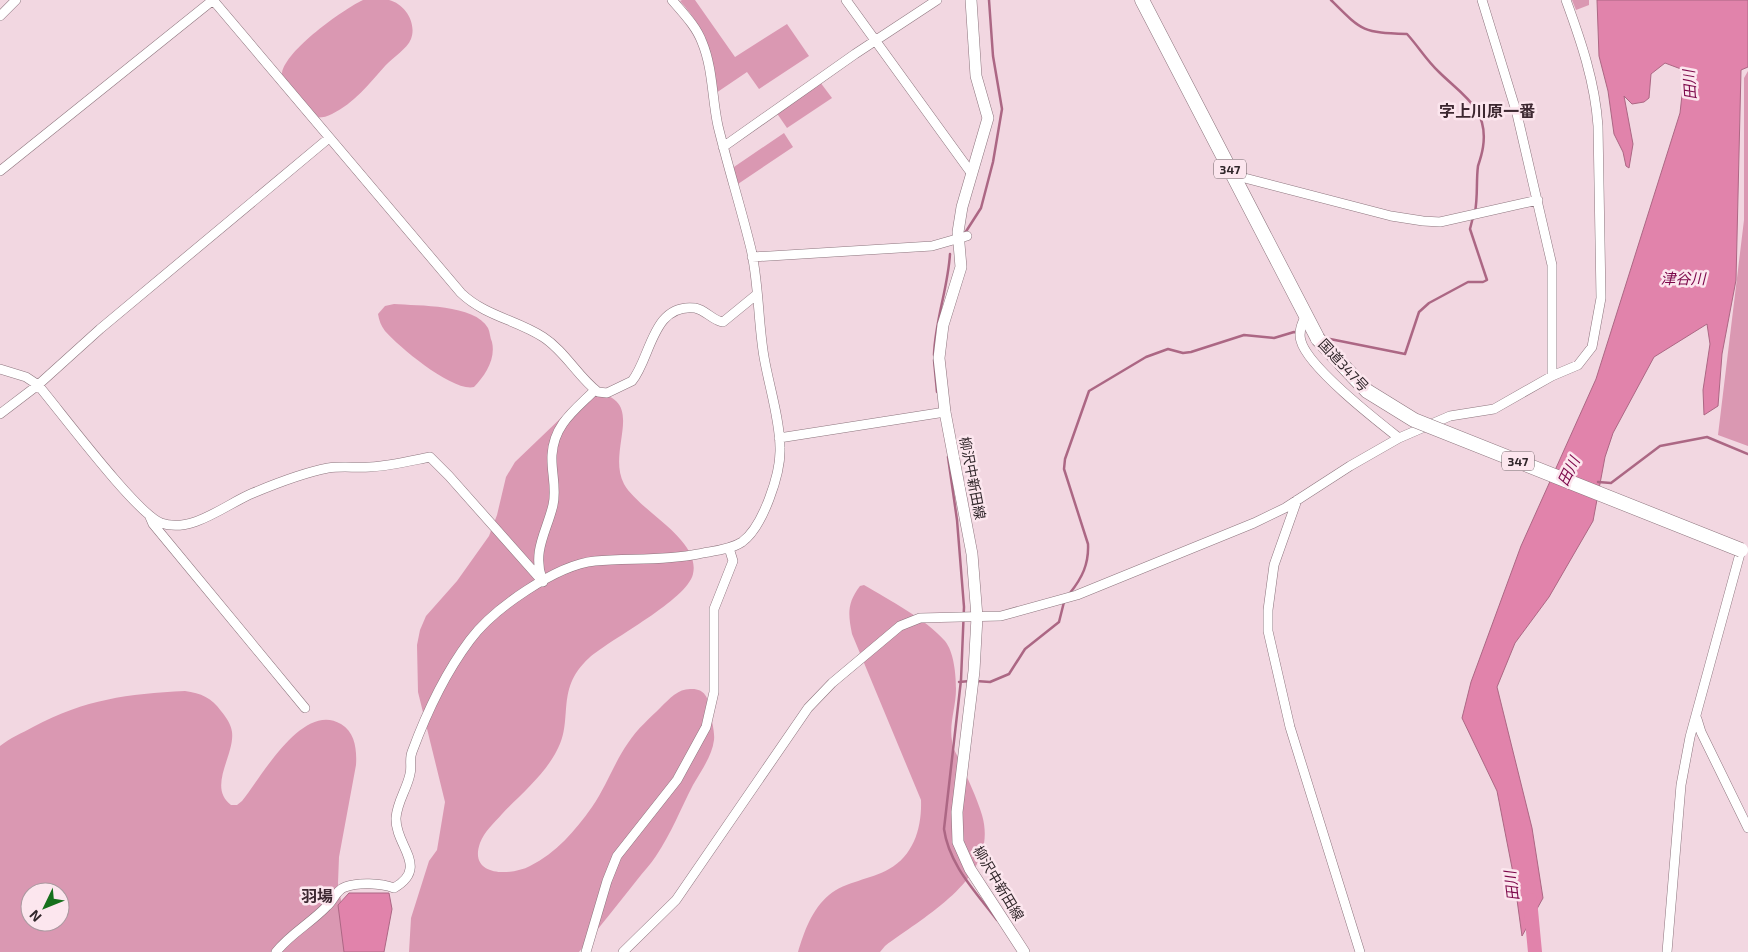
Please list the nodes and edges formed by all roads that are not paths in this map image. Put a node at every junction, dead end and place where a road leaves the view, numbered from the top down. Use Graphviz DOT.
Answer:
graph roads {
  1 [pos="16,0"];
  2 [pos="213,0"];
  3 [pos="672,0"];
  4 [pos="846,0"];
  5 [pos="937,0"];
  6 [pos="971,0"];
  7 [pos="1142,0"];
  8 [pos="1482,0"];
  9 [pos="1566,0"];
  10 [pos="0,16"];
  11 [pos="876,40"];
  12 [pos="329,138"];
  13 [pos="723,147"];
  14 [pos="0,172"];
  15 [pos="972,174"];
  16 [pos="1233,175"];
  17 [pos="1538,200"];
  18 [pos="962,237"];
  19 [pos="752,257"];
  20 [pos="756,294"];
  21 [pos="1303,321"];
  22 [pos="0,369"];
  23 [pos="1552,376"];
  24 [pos="38,384"];
  25 [pos="595,390"];
  26 [pos="945,412"];
  27 [pos="0,414"];
  28 [pos="779,438"];
  29 [pos="1399,438"];
  30 [pos="1297,500"];
  31 [pos="149,515"];
  32 [pos="729,548"];
  33 [pos="1744,551"];
  34 [pos="543,582"];
  35 [pos="973,617"];
  36 [pos="305,708"];
  37 [pos="1697,718"];
  38 [pos="1748,828"];
  39 [pos="276,952"];
  40 [pos="586,952"];
  41 [pos="624,952"];
  42 [pos="1024,952"];
  43 [pos="1360,952"];
  44 [pos="1667,952"];
  1 -- 10 [label="street"];
  2 -- 12 [label="street"];
  2 -- 14 [label="street"];
  3 -- 13 [label="street"];
  4 -- 11 [label="street"];
  5 -- 11 [label="street"];
  6 -- 15 [label="main road, 柳沢中新田線"];
  7 -- 16 [label="highway, 国道347号 / 347"];
  8 -- 17 [label="street"];
  9 -- 23 [label="street"];
  11 -- 13 [label="street"];
  11 -- 15 [label="street"];
  12 -- 24 [label="street"];
  12 -- 25 [label="street"];
  13 -- 19 [label="street"];
  15 -- 18 [label="main road, 柳沢中新田線"];
  16 -- 17 [label="street"];
  16 -- 21 [label="highway, 国道347号 / 347"];
  17 -- 23 [label="street"];
  18 -- 19 [label="street"];
  18 -- 26 [label="main road, 柳沢中新田線"];
  19 -- 20 [label="street"];
  20 -- 25 [label="street"];
  20 -- 28 [label="street"];
  21 -- 29 [label="street"];
  21 -- 33 [label="highway, 国道347号 / 347, bridge"];
  22 -- 24 [label="street"];
  23 -- 29 [label="street"];
  24 -- 27 [label="street"];
  24 -- 31 [label="street"];
  25 -- 34 [label="street"];
  26 -- 28 [label="street"];
  26 -- 35 [label="main road, 柳沢中新田線"];
  28 -- 32 [label="street"];
  29 -- 30 [label="street"];
  30 -- 35 [label="street"];
  30 -- 43 [label="street"];
  31 -- 34 [label="street"];
  31 -- 36 [label="street"];
  32 -- 34 [label="street"];
  32 -- 40 [label="street"];
  33 -- 37 [label="street"];
  34 -- 39 [label="street"];
  35 -- 41 [label="street"];
  35 -- 42 [label="main road, 柳沢中新田線"];
  37 -- 38 [label="street"];
  37 -- 44 [label="street"];
}
